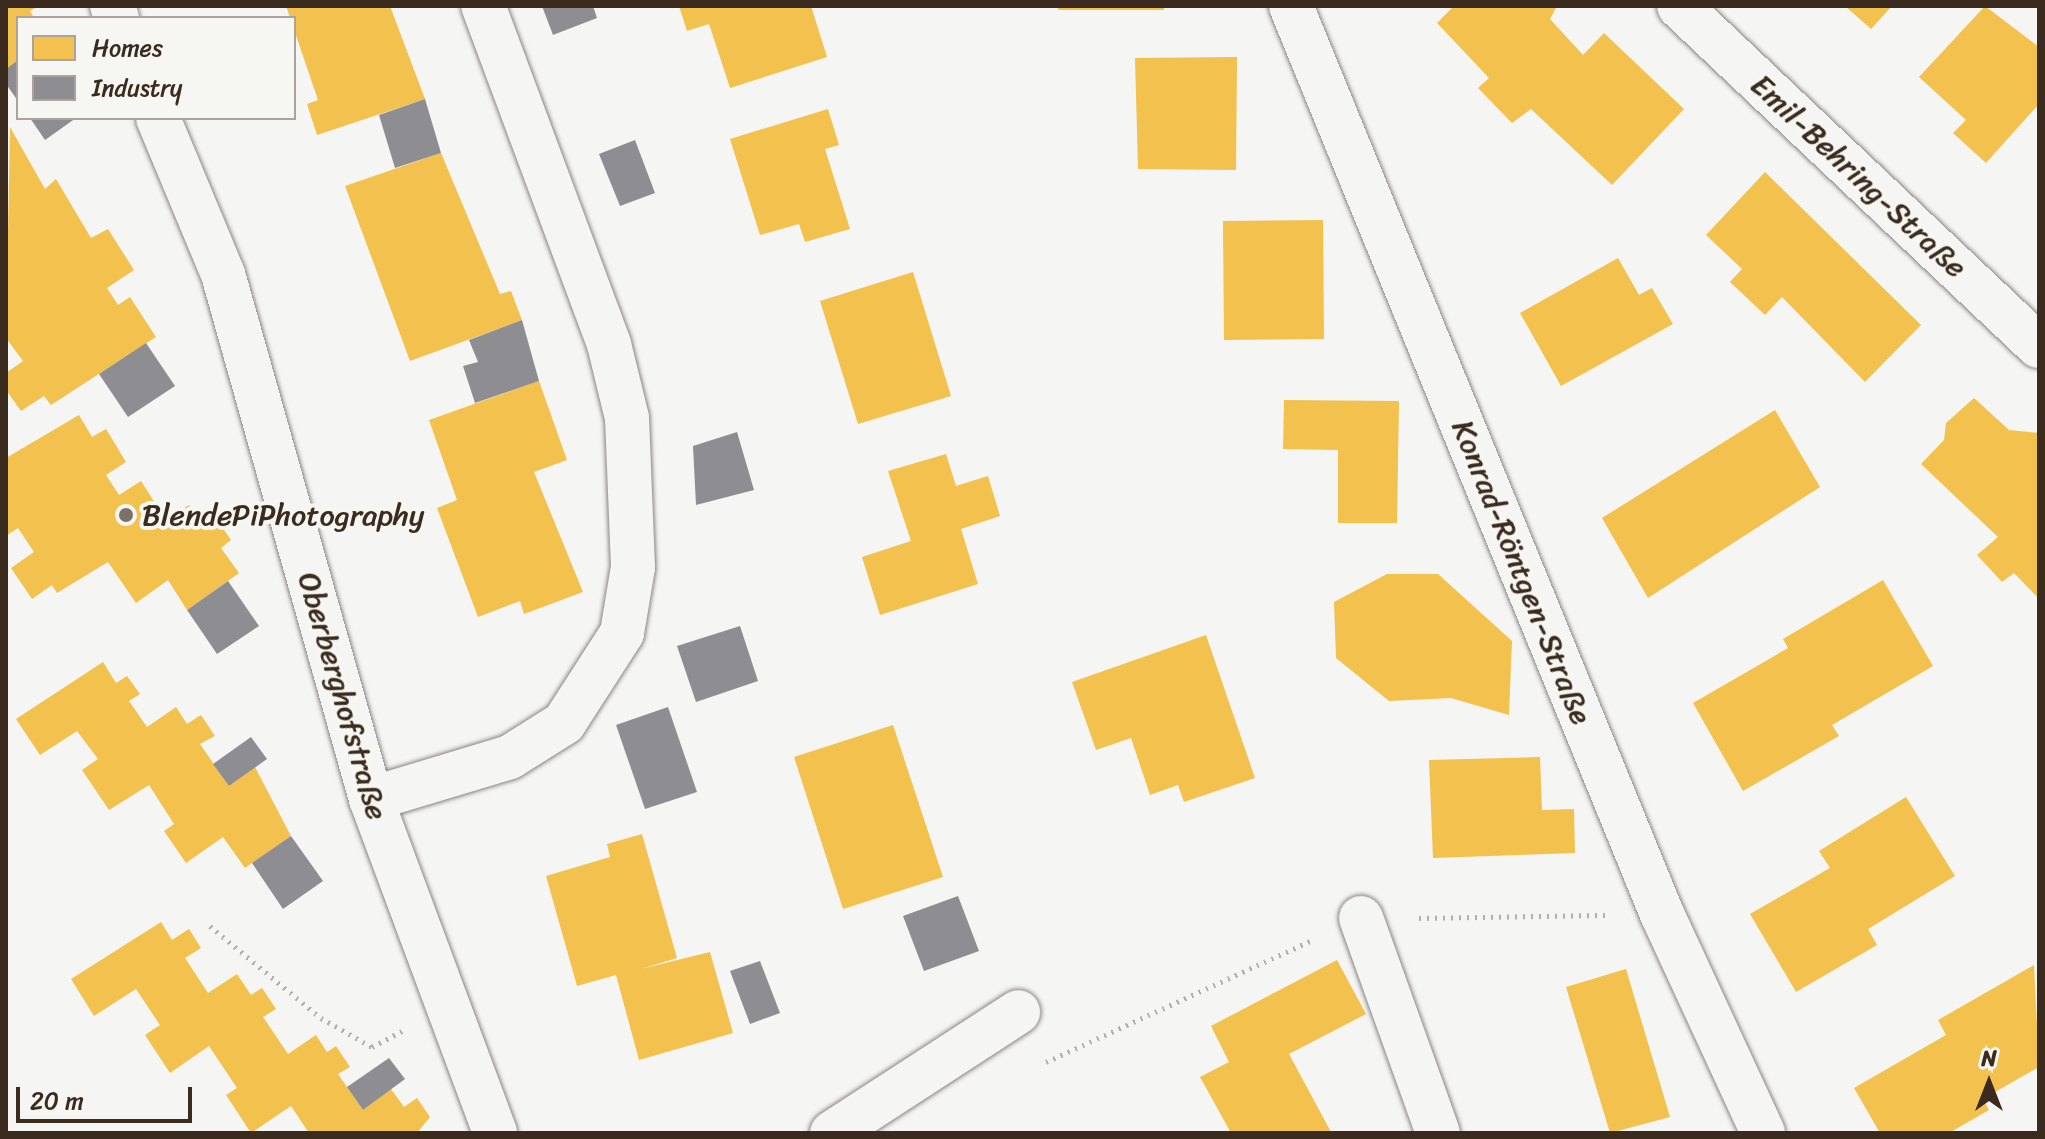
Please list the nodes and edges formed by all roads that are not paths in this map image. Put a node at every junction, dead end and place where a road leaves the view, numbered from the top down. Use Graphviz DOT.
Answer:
graph roads {
  1 [pos="483,6"];
  2 [pos="1291,6"];
  3 [pos="1679,6"];
  4 [pos="159,120"];
  5 [pos="2039,346"];
  6 [pos="371,799"];
  7 [pos="1361,918"];
  8 [pos="1018,1012"];
  9 [pos="495,1133"];
  10 [pos="832,1133"];
  11 [pos="1438,1133"];
  12 [pos="1763,1133"];
  1 -- 6 [label="street"];
  2 -- 12 [label="street, Konrad-Röntgen-Straße"];
  3 -- 5 [label="street, Emil-Behring-Straße"];
  4 -- 6 [label="street, Oberberghofstraße"];
  6 -- 9 [label="street, Oberberghofstraße"];
  7 -- 11 [label="street"];
  8 -- 10 [label="street"];
}
